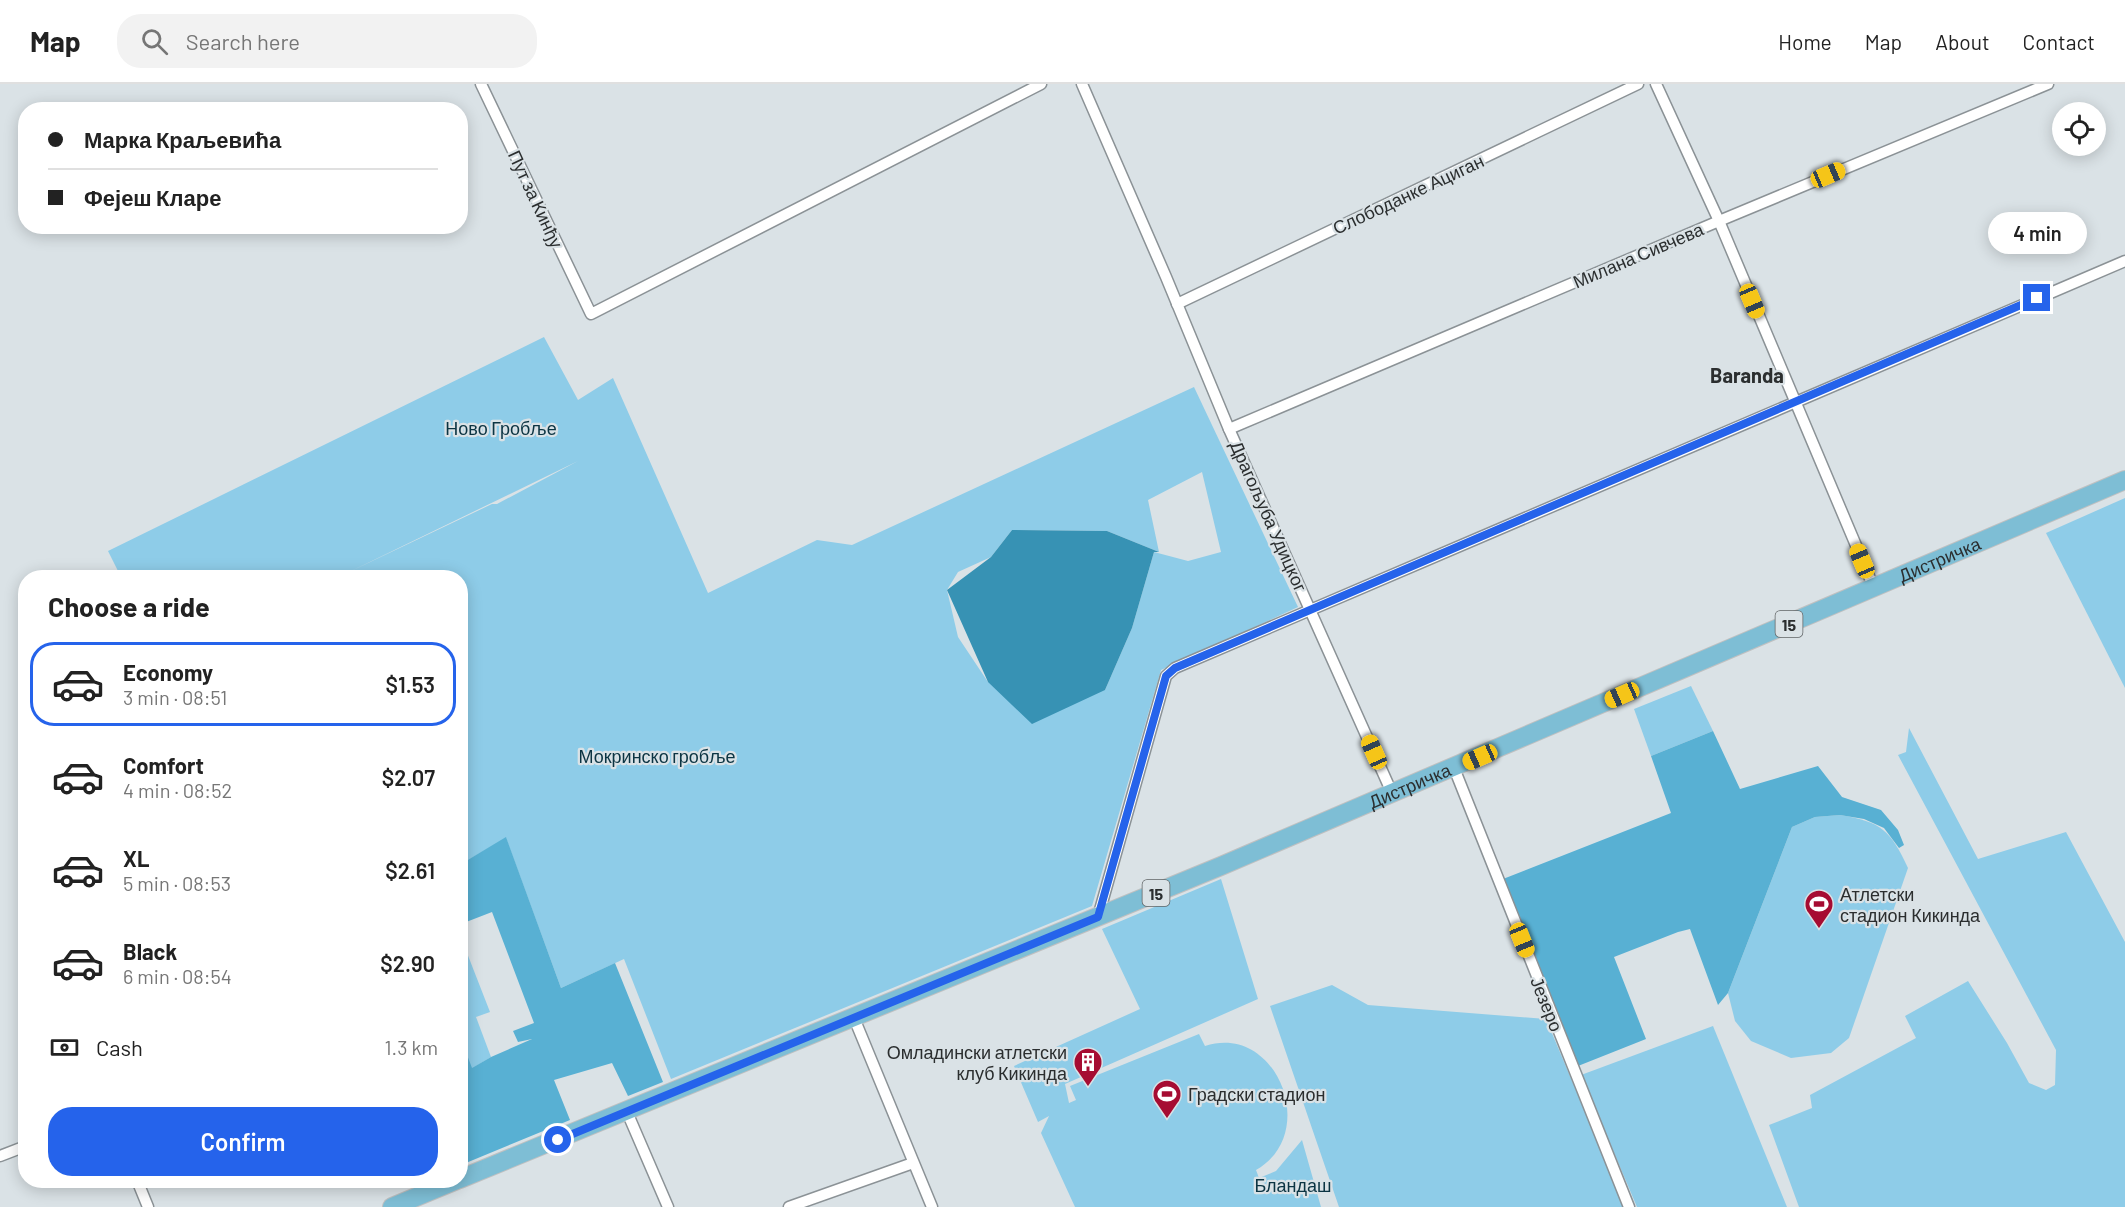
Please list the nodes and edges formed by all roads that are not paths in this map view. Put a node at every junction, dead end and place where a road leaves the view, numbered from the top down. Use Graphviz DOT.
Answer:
graph roads {
  1 [pos="481,84"];
  2 [pos="1041,84"];
  3 [pos="1082,84"];
  4 [pos="1638,84"];
  5 [pos="1656,84"];
  6 [pos="2048,84"];
  7 [pos="1719,220"];
  8 [pos="2125,261"];
  9 [pos="1178,304"];
  10 [pos="1795,402"];
  11 [pos="1229,429"];
  12 [pos="2125,480"];
  13 [pos="1874,588"];
  14 [pos="1311,609"];
  15 [pos="1454,768"];
  16 [pos="1392,794"];
  17 [pos="1098,917"];
  18 [pos="856,1017"];
  19 [pos="627,1112"];
  20 [pos="18,1149"];
  21 [pos="0,1156"];
  22 [pos="914,1163"];
  23 [pos="468,1176"];
  24 [pos="140,1188"];
  25 [pos="440,1188"];
  26 [pos="401,1205"];
  27 [pos="148,1207"];
  28 [pos="668,1207"];
  29 [pos="789,1207"];
  30 [pos="932,1207"];
  31 [pos="1629,1207"];
  1 -- 2 [label="street, Пут за Кинђу"];
  3 -- 9 [label="street, Драгољуба Удицког"];
  4 -- 9 [label="street, Слободанке Ациган"];
  5 -- 7 [label="street"];
  6 -- 7 [label="street, Милана Сивчева"];
  7 -- 10 [label="street"];
  7 -- 11 [label="street, Милана Сивчева"];
  8 -- 10 [label="street"];
  9 -- 11 [label="street, Драгољуба Удицког"];
  10 -- 13 [label="street"];
  10 -- 14 [label="street"];
  11 -- 14 [label="street, Драгољуба Удицког"];
  12 -- 13 [label="main road, Дистричка / 15"];
  13 -- 15 [label="main road, Дистричка / 15"];
  14 -- 16 [label="street, Драгољуба Удицког"];
  14 -- 17 [label="street"];
  15 -- 16 [label="main road, Дистричка / 15"];
  15 -- 31 [label="street, Језеро"];
  16 -- 17 [label="main road, Дистричка / 15"];
  17 -- 18 [label="main road, Дистричка / 15"];
  18 -- 19 [label="main road, 15"];
  18 -- 22 [label="street"];
  19 -- 23 [label="main road, 15"];
  19 -- 28 [label="street"];
  20 -- 21 [label="street"];
  22 -- 29 [label="street"];
  22 -- 30 [label="street"];
  24 -- 27 [label="street"];
  25 -- 26 [label="main road, 15"];
}
